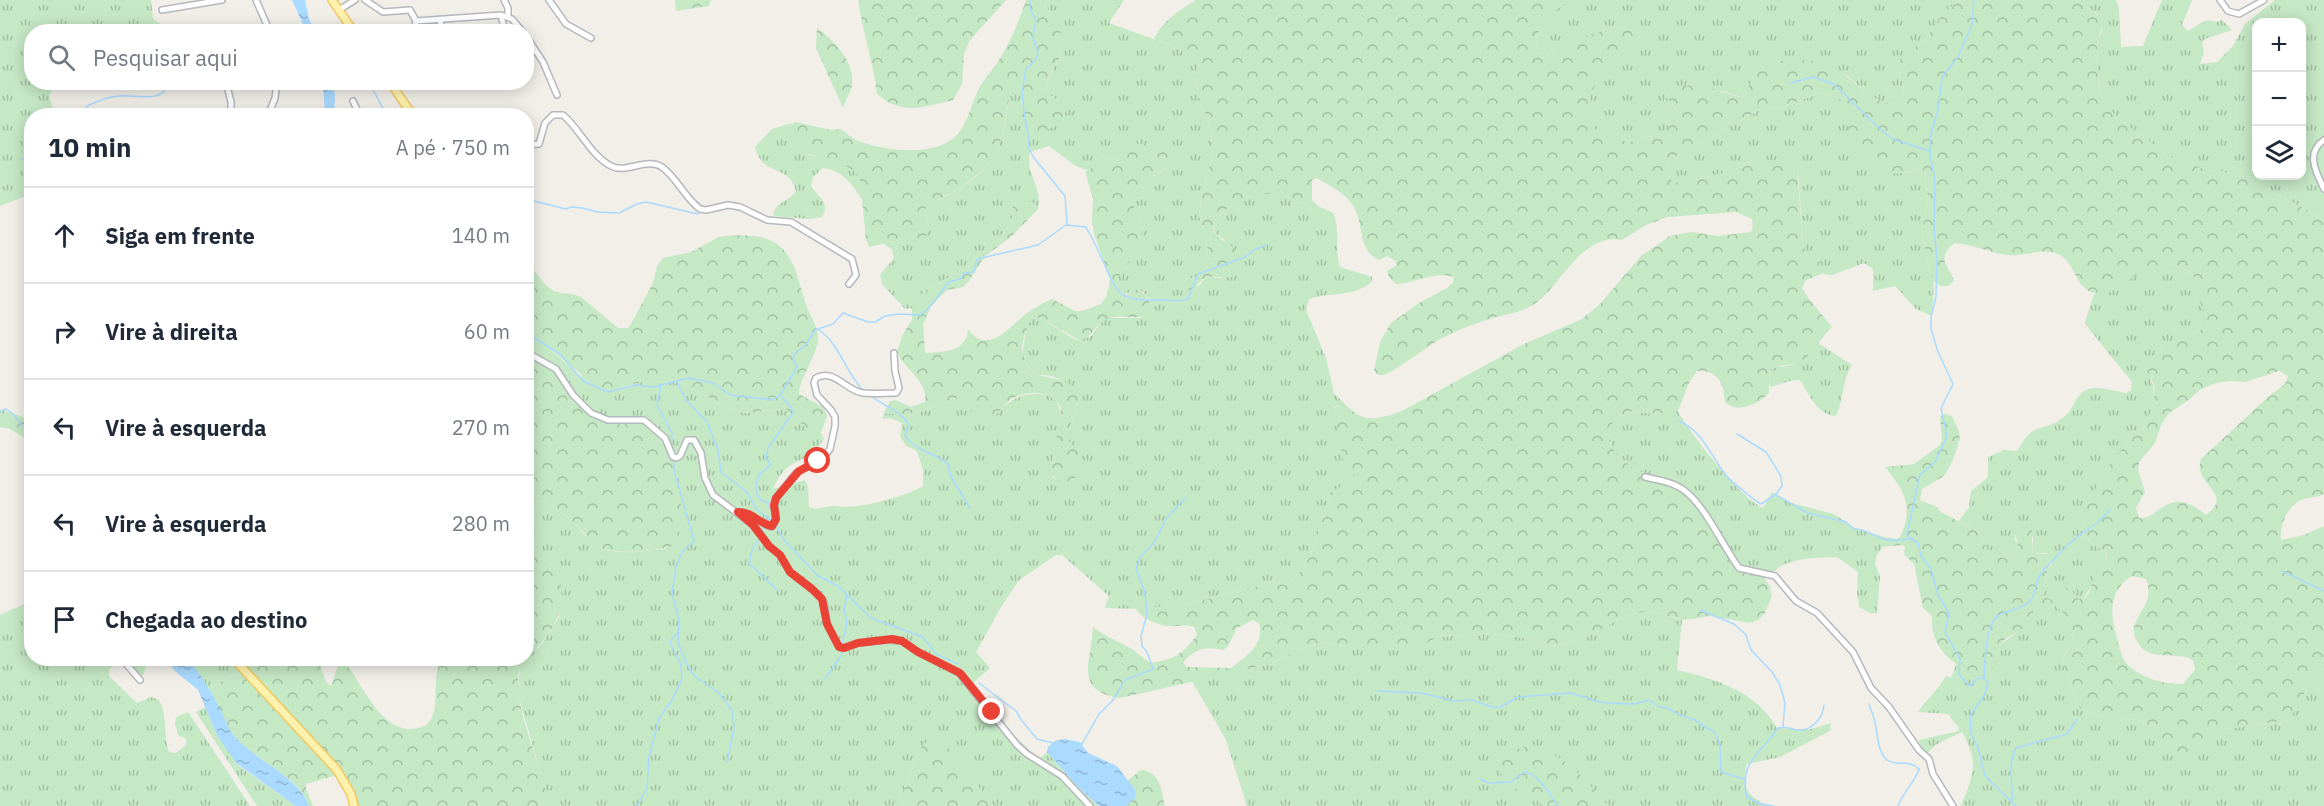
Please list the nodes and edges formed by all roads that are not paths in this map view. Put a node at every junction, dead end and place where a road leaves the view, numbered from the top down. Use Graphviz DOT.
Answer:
graph roads {
  1 [pos="176,0"];
  2 [pos="222,0"];
  3 [pos="256,0"];
  4 [pos="332,0"];
  5 [pos="355,0"];
  6 [pos="365,0"];
  7 [pos="504,0"];
  8 [pos="549,0"];
  9 [pos="2220,0"];
  10 [pos="2264,0"];
  11 [pos="177,7"];
  12 [pos="162,10"];
  13 [pos="339,10"];
  14 [pos="501,15"];
  15 [pos="508,17"];
  16 [pos="440,19"];
  17 [pos="416,21"];
  18 [pos="266,24"];
  19 [pos="349,24"];
  20 [pos="415,24"];
  21 [pos="441,24"];
  22 [pos="503,24"];
  23 [pos="515,24"];
  24 [pos="591,38"];
  25 [pos="534,48"];
  26 [pos="228,90"];
  27 [pos="276,90"];
  28 [pos="395,90"];
  29 [pos="557,95"];
  30 [pos="353,101"];
  31 [pos="231,108"];
  32 [pos="270,108"];
  33 [pos="356,108"];
  34 [pos="408,108"];
  35 [pos="2324,140"];
  36 [pos="534,144"];
  37 [pos="2324,189"];
  38 [pos="849,284"];
  39 [pos="894,353"];
  40 [pos="534,356"];
  41 [pos="1645,477"];
  42 [pos="738,512"];
  43 [pos="128,666"];
  44 [pos="240,666"];
  45 [pos="140,680"];
  46 [pos="354,806"];
  47 [pos="1090,806"];
  48 [pos="1953,806"];
  1 -- 11 [label="street"];
  2 -- 11 [label="street"];
  3 -- 18 [label="street"];
  4 -- 13 [label="main road"];
  5 -- 13 [label="street"];
  6 -- 17 [label="street"];
  7 -- 15 [label="street"];
  8 -- 24 [label="street"];
  9 -- 10 [label="street"];
  11 -- 12 [label="street"];
  13 -- 19 [label="main road"];
  14 -- 15 [label="street"];
  14 -- 16 [label="street"];
  14 -- 22 [label="street"];
  15 -- 23 [label="street"];
  16 -- 17 [label="street"];
  16 -- 21 [label="street"];
  17 -- 20 [label="street"];
  25 -- 29 [label="street"];
  26 -- 31 [label="street"];
  27 -- 32 [label="street"];
  28 -- 34 [label="main road"];
  30 -- 33 [label="street"];
  35 -- 37 [label="street"];
  36 -- 38 [label="street"];
  39 -- 42 [label="street"];
  40 -- 42 [label="street"];
  41 -- 48 [label="street"];
  42 -- 47 [label="street"];
  43 -- 45 [label="street"];
  44 -- 46 [label="main road"];
}
